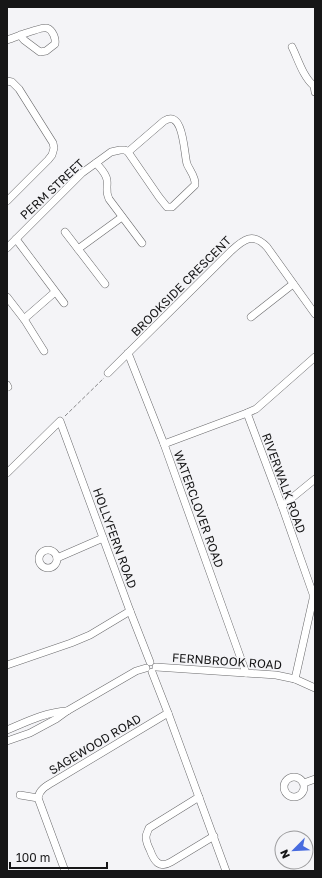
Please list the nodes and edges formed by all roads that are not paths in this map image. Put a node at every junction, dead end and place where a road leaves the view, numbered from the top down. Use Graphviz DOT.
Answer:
graph roads {
  1 [pos="20,35"];
  2 [pos="7,40"];
  3 [pos="292,47"];
  4 [pos="7,81"];
  5 [pos="315,87"];
  6 [pos="128,152"];
  7 [pos="96,163"];
  8 [pos="7,201"];
  9 [pos="122,217"];
  10 [pos="65,232"];
  11 [pos="16,239"];
  12 [pos="142,243"];
  13 [pos="7,248"];
  14 [pos="78,249"];
  15 [pos="105,284"];
  16 [pos="293,284"];
  17 [pos="56,292"];
  18 [pos="7,297"];
  19 [pos="64,302"];
  20 [pos="315,314"];
  21 [pos="251,317"];
  22 [pos="24,320"];
  23 [pos="44,351"];
  24 [pos="128,354"];
  25 [pos="315,357"];
  26 [pos="108,373"];
  27 [pos="247,413"];
  28 [pos="164,444"];
  29 [pos="7,474"];
  30 [pos="315,479"];
  31 [pos="282,506"];
  32 [pos="103,538"];
  33 [pos="57,558"];
  34 [pos="130,611"];
  35 [pos="7,665"];
  36 [pos="151,667"];
  37 [pos="246,673"];
  38 [pos="296,679"];
  39 [pos="315,688"];
  40 [pos="67,711"];
  41 [pos="168,713"];
  42 [pos="26,722"];
  43 [pos="7,730"];
  44 [pos="30,733"];
  45 [pos="7,741"];
  46 [pos="315,779"];
  47 [pos="304,783"];
  48 [pos="20,795"];
  49 [pos="199,797"];
  50 [pos="38,798"];
  51 [pos="214,836"];
  52 [pos="65,871"];
  53 [pos="226,871"];
  1 -- 1 [label="street"];
  1 -- 2 [label="street"];
  3 -- 5 [label="street"];
  4 -- 8 [label="street"];
  6 -- 6 [label="street"];
  6 -- 7 [label="street, PERM STREET"];
  7 -- 9 [label="street"];
  7 -- 11 [label="street, PERM STREET"];
  9 -- 12 [label="street"];
  9 -- 14 [label="street"];
  10 -- 14 [label="street"];
  11 -- 13 [label="street, PERM STREET"];
  11 -- 17 [label="street"];
  14 -- 15 [label="street"];
  16 -- 20 [label="street, BROOKSIDE CRESCENT"];
  16 -- 21 [label="street"];
  16 -- 24 [label="street, BROOKSIDE CRESCENT"];
  17 -- 19 [label="street"];
  17 -- 22 [label="street"];
  18 -- 22 [label="street"];
  22 -- 23 [label="street"];
  24 -- 26 [label="street, BROOKSIDE CRESCENT"];
  24 -- 28 [label="street, WATERCLOVER ROAD"];
  25 -- 27 [label="street"];
  27 -- 28 [label="street"];
  27 -- 31 [label="street, RIVERWALK ROAD"];
  28 -- 37 [label="street, WATERCLOVER ROAD"];
  29 -- 32 [label="street, HOLLYFERN ROAD"];
  30 -- 31 [label="street"];
  31 -- 38 [label="street, RIVERWALK ROAD"];
  32 -- 33 [label="street"];
  32 -- 34 [label="street, HOLLYFERN ROAD"];
  34 -- 35 [label="street"];
  34 -- 36 [label="street, HOLLYFERN ROAD"];
  36 -- 37 [label="street, FERNBROOK ROAD"];
  36 -- 40 [label="street"];
  36 -- 41 [label="street, HOLLYFERN ROAD"];
  37 -- 38 [label="street, FERNBROOK ROAD"];
  38 -- 39 [label="street"];
  40 -- 42 [label="street"];
  40 -- 44 [label="street"];
  41 -- 49 [label="street, HOLLYFERN ROAD"];
  41 -- 50 [label="street, SAGEWOOD ROAD"];
  42 -- 43 [label="street"];
  42 -- 44 [label="street"];
  44 -- 45 [label="street"];
  46 -- 47 [label="street"];
  48 -- 50 [label="street"];
  49 -- 51 [label="street, HOLLYFERN ROAD"];
  49 -- 51 [label="street"];
  50 -- 52 [label="street"];
  51 -- 53 [label="street, HOLLYFERN ROAD"];
}
